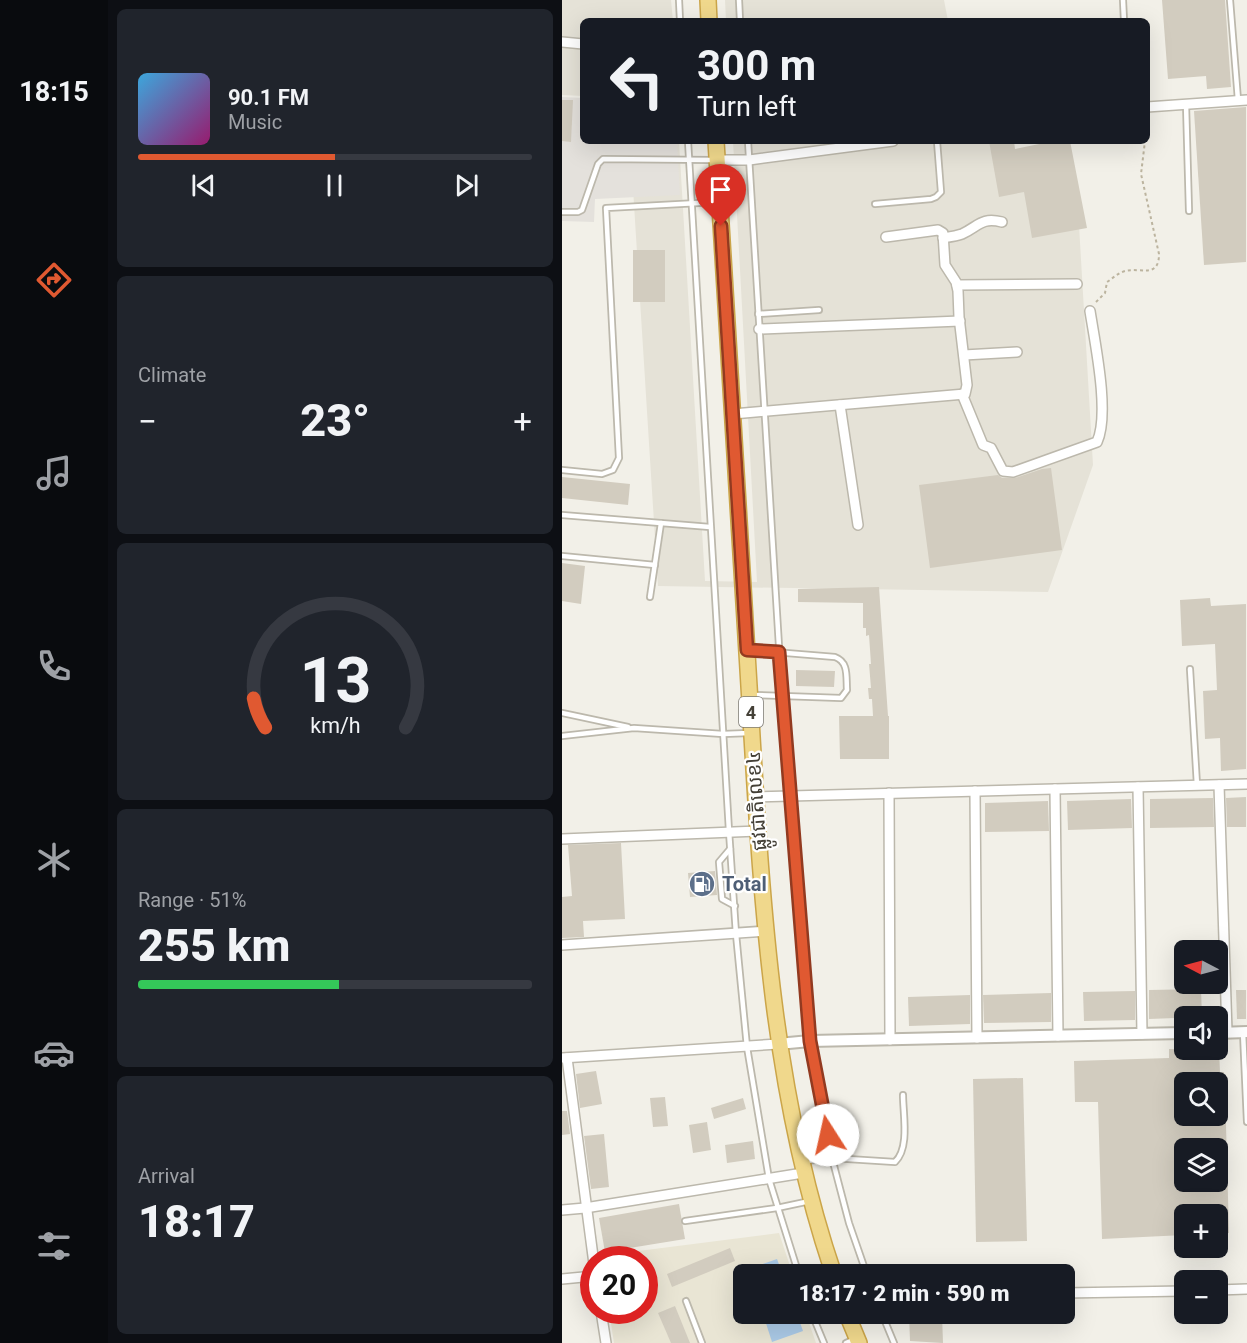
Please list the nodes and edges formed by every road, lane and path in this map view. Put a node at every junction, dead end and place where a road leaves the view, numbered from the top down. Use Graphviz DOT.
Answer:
graph roads {
  1 [pos="679,0"];
  2 [pos="708,0"];
  3 [pos="739,0"];
  4 [pos="1123,0"];
  5 [pos="1230,0"];
  6 [pos="680,18"];
  7 [pos="709,18"];
  8 [pos="740,18"];
  9 [pos="1124,18"];
  10 [pos="562,42"];
  11 [pos="580,44"];
  12 [pos="1242,100"];
  13 [pos="1186,104"];
  14 [pos="1150,107"];
  15 [pos="688,144"];
  16 [pos="716,144"];
  17 [pos="748,144"];
  18 [pos="870,144"];
  19 [pos="937,144"];
  20 [pos="1145,144"];
  21 [pos="689,159"];
  22 [pos="717,160"];
  23 [pos="749,160"];
  24 [pos="720,202"];
  25 [pos="691,203"];
  26 [pos="875,204"];
  27 [pos="1189,211"];
  28 [pos="562,212"];
  29 [pos="1002,222"];
  30 [pos="886,237"];
  31 [pos="943,238"];
  32 [pos="1077,284"];
  33 [pos="957,285"];
  34 [pos="819,310"];
  35 [pos="1090,311"];
  36 [pos="758,314"];
  37 [pos="960,321"];
  38 [pos="759,329"];
  39 [pos="1017,352"];
  40 [pos="964,355"];
  41 [pos="962,394"];
  42 [pos="840,405"];
  43 [pos="764,411"];
  44 [pos="733,414"];
  45 [pos="562,470"];
  46 [pos="562,515"];
  47 [pos="661,523"];
  48 [pos="858,525"];
  49 [pos="710,527"];
  50 [pos="562,556"];
  51 [pos="655,565"];
  52 [pos="650,597"];
  53 [pos="747,650"];
  54 [pos="779,652"];
  55 [pos="1190,669"];
  56 [pos="750,695"];
  57 [pos="782,695"];
  58 [pos="562,713"];
  59 [pos="634,728"];
  60 [pos="723,734"];
  61 [pos="752,734"];
  62 [pos="562,736"];
  63 [pos="1246,784"];
  64 [pos="1197,785"];
  65 [pos="1219,785"];
  66 [pos="1138,787"];
  67 [pos="1055,789"];
  68 [pos="976,791"];
  69 [pos="889,793"];
  70 [pos="791,796"];
  71 [pos="756,797"];
  72 [pos="729,831"];
  73 [pos="758,831"];
  74 [pos="562,839"];
  75 [pos="730,849"];
  76 [pos="735,906"];
  77 [pos="766,931"];
  78 [pos="736,934"];
  79 [pos="562,945"];
  80 [pos="1222,1006"];
  81 [pos="1228,1032"];
  82 [pos="1245,1032"];
  83 [pos="1174,1033"];
  84 [pos="1142,1034"];
  85 [pos="1058,1036"];
  86 [pos="978,1038"];
  87 [pos="890,1040"];
  88 [pos="810,1041"];
  89 [pos="778,1044"];
  90 [pos="747,1047"];
  91 [pos="565,1058"];
  92 [pos="902,1095"];
  93 [pos="1246,1122"];
  94 [pos="832,1158"];
  95 [pos="802,1167"];
  96 [pos="769,1179"];
  97 [pos="811,1201"];
  98 [pos="585,1208"];
  99 [pos="777,1208"];
  100 [pos="562,1210"];
  101 [pos="685,1221"];
  102 [pos="591,1246"];
  103 [pos="795,1264"];
  104 [pos="831,1264"];
  105 [pos="863,1264"];
  106 [pos="580,1277"];
  107 [pos="562,1279"];
  108 [pos="1246,1289"];
  109 [pos="1228,1290"];
  110 [pos="1174,1291"];
  111 [pos="1075,1293"];
  112 [pos="686,1301"];
  113 [pos="603,1324"];
  114 [pos="816,1324"];
  115 [pos="850,1324"];
  116 [pos="886,1324"];
  117 [pos="854,1341"];
  118 [pos="606,1343"];
  119 [pos="702,1343"];
  120 [pos="824,1343"];
  121 [pos="894,1343"];
  1 -- 6 [label="lane"];
  2 -- 7 [label="highway"];
  3 -- 8 [label="lane"];
  4 -- 9 [label="lane"];
  5 -- 12 [label="lane"];
  10 -- 11 [label="street"];
  12 -- 13 [label="street"];
  13 -- 14 [label="street"];
  13 -- 27 [label="lane"];
  15 -- 21 [label="lane"];
  16 -- 22 [label="highway, ផ្លូវជាតិលេខ៤ / 4"];
  17 -- 23 [label="lane"];
  18 -- 23 [label="street"];
  19 -- 26 [label="lane"];
  20 -- 35 [label="path"];
  21 -- 22 [label="lane"];
  21 -- 25 [label="lane"];
  21 -- 28 [label="lane"];
  22 -- 23 [label="street"];
  22 -- 24 [label="highway, ផ្លូវជាតិលេខ៤ / 4"];
  23 -- 36 [label="lane"];
  24 -- 25 [label="lane"];
  24 -- 44 [label="highway, ផ្លូវជាតិលេខ៤ / 4"];
  25 -- 45 [label="lane"];
  25 -- 49 [label="lane"];
  29 -- 31 [label="street"];
  30 -- 31 [label="street"];
  31 -- 33 [label="street"];
  32 -- 33 [label="street"];
  33 -- 37 [label="street"];
  34 -- 36 [label="lane"];
  35 -- 41 [label="street"];
  36 -- 38 [label="lane"];
  37 -- 38 [label="street"];
  37 -- 40 [label="street"];
  38 -- 43 [label="lane"];
  39 -- 40 [label="street"];
  40 -- 41 [label="street"];
  41 -- 42 [label="street"];
  42 -- 43 [label="street"];
  42 -- 48 [label="street"];
  43 -- 44 [label="street"];
  43 -- 54 [label="lane"];
  44 -- 53 [label="highway, ផ្លូវជាតិលេខ៤ / 4"];
  46 -- 47 [label="lane"];
  47 -- 49 [label="lane"];
  47 -- 51 [label="lane"];
  49 -- 60 [label="lane"];
  50 -- 51 [label="lane"];
  51 -- 52 [label="lane"];
  53 -- 54 [label="lane"];
  53 -- 56 [label="highway, ផ្លូវជាតិលេខ៤ / 4"];
  54 -- 57 [label="lane"];
  54 -- 57 [label="lane"];
  55 -- 64 [label="lane"];
  56 -- 57 [label="lane"];
  56 -- 61 [label="highway, ផ្លូវជាតិលេខ៤ / 4"];
  57 -- 70 [label="lane"];
  58 -- 59 [label="lane"];
  59 -- 60 [label="lane"];
  59 -- 62 [label="lane"];
  60 -- 61 [label="lane"];
  60 -- 72 [label="lane"];
  61 -- 71 [label="highway, ផ្លូវជាតិលេខ៤ / 4"];
  63 -- 65 [label="street"];
  64 -- 65 [label="street"];
  64 -- 66 [label="street"];
  65 -- 80 [label="street"];
  66 -- 67 [label="street"];
  66 -- 84 [label="street"];
  67 -- 68 [label="street"];
  67 -- 85 [label="street"];
  68 -- 69 [label="street"];
  68 -- 86 [label="street"];
  69 -- 70 [label="street"];
  69 -- 87 [label="street"];
  70 -- 71 [label="street"];
  70 -- 88 [label="lane"];
  71 -- 73 [label="highway, ផ្លូវជាតិលេខ៤ / 4"];
  72 -- 73 [label="street"];
  72 -- 74 [label="street"];
  72 -- 75 [label="lane"];
  73 -- 77 [label="highway, ផ្លូវជាតិលេខ៤ / 4"];
  75 -- 76 [label="lane"];
  75 -- 76 [label="lane"];
  76 -- 78 [label="lane"];
  77 -- 78 [label="street"];
  77 -- 89 [label="highway, ផ្លូវជាតិលេខ៤ / 4"];
  78 -- 79 [label="street"];
  78 -- 90 [label="lane"];
  81 -- 82 [label="street"];
  82 -- 93 [label="lane"];
  83 -- 84 [label="street"];
  84 -- 85 [label="street"];
  85 -- 86 [label="street"];
  86 -- 87 [label="street"];
  87 -- 88 [label="street"];
  88 -- 89 [label="street"];
  88 -- 94 [label="lane"];
  89 -- 90 [label="street"];
  89 -- 95 [label="highway, ផ្លូវជាតិលេខ៤ / 4"];
  90 -- 91 [label="street"];
  90 -- 96 [label="lane"];
  91 -- 98 [label="street"];
  92 -- 94 [label="lane"];
  94 -- 95 [label="lane"];
  94 -- 105 [label="lane"];
  95 -- 96 [label="street"];
  95 -- 97 [label="highway, ផ្លូវជាតិលេខ៤ / 4"];
  96 -- 98 [label="street"];
  96 -- 99 [label="lane"];
  97 -- 99 [label="lane"];
  97 -- 104 [label="highway, ផ្លូវជាតិលេខ៤ / 4"];
  98 -- 100 [label="street"];
  98 -- 102 [label="street"];
  99 -- 101 [label="lane"];
  99 -- 103 [label="lane"];
  106 -- 107 [label="street"];
  108 -- 109 [label="street"];
  110 -- 111 [label="street"];
  112 -- 119 [label="lane"];
  113 -- 118 [label="street"];
  114 -- 120 [label="lane"];
  115 -- 117 [label="highway"];
  116 -- 121 [label="lane"];
}
